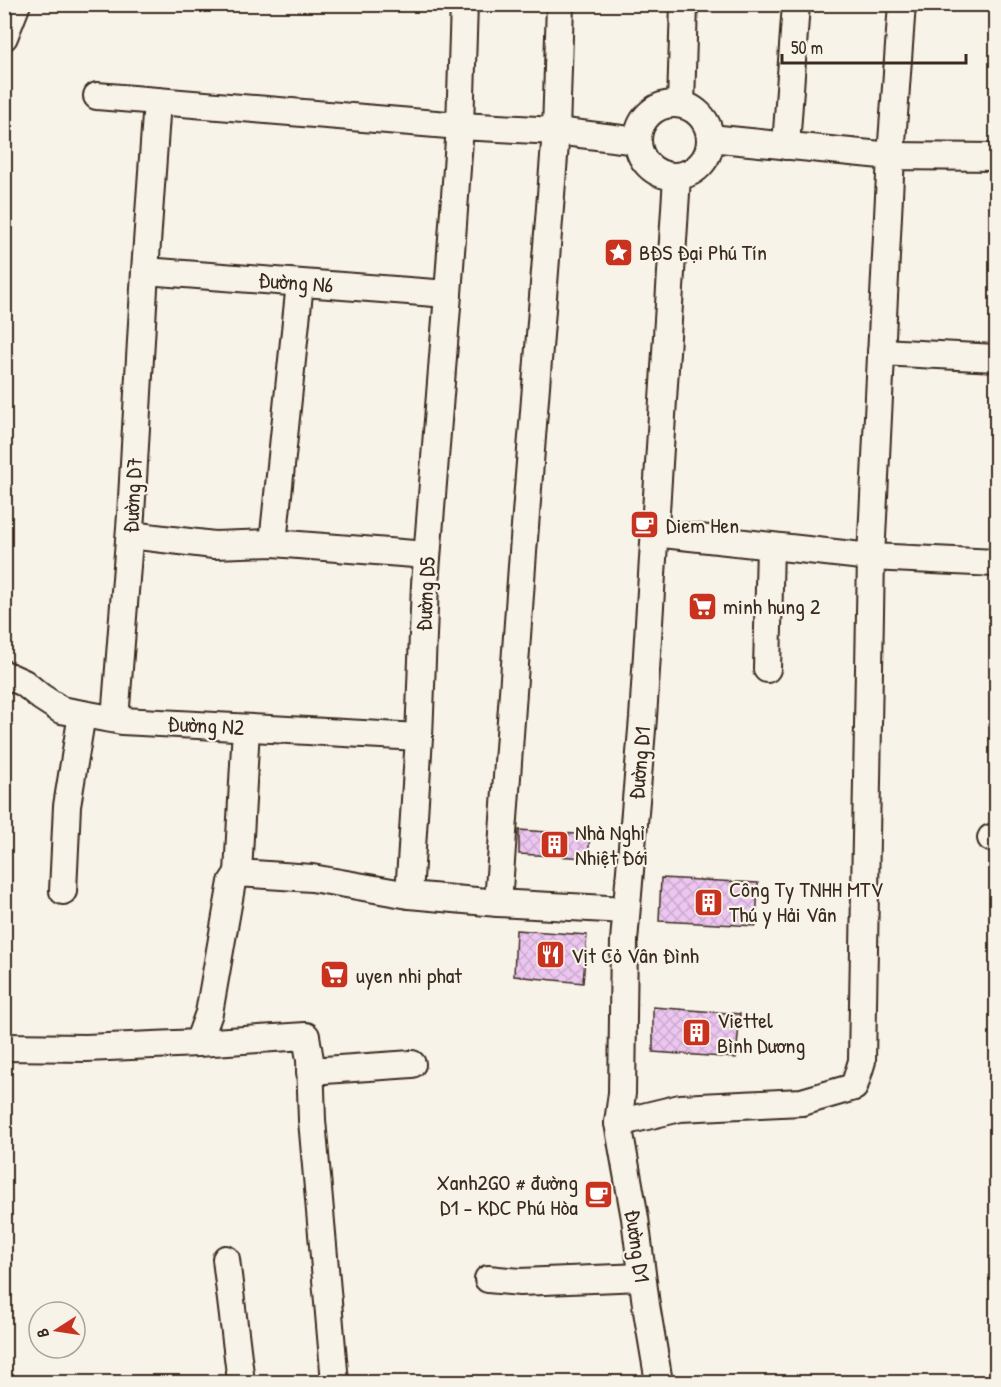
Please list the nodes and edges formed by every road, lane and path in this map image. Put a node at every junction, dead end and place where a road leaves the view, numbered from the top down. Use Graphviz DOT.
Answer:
graph roads {
  1 [pos="17,4"];
  2 [pos="464,4"];
  3 [pos="560,4"];
  4 [pos="684,4"];
  5 [pos="796,4"];
  6 [pos="902,4"];
  7 [pos="4,37"];
  8 [pos="97,96"];
  9 [pos="157,101"];
  10 [pos="681,104"];
  11 [pos="460,126"];
  12 [pos="556,131"];
  13 [pos="710,138"];
  14 [pos="638,141"];
  15 [pos="786,146"];
  16 [pos="891,156"];
  17 [pos="996,157"];
  18 [pos="677,177"];
  19 [pos="144,271"];
  20 [pos="300,283"];
  21 [pos="448,294"];
  22 [pos="882,352"];
  23 [pos="996,358"];
  24 [pos="654,533"];
  25 [pos="130,535"];
  26 [pos="273,543"];
  27 [pos="770,546"];
  28 [pos="427,555"];
  29 [pos="871,557"];
  30 [pos="996,563"];
  31 [pos="767,669"];
  32 [pos="4,674"];
  33 [pos="82,714"];
  34 [pos="115,719"];
  35 [pos="246,728"];
  36 [pos="419,736"];
  37 [pos="238,873"];
  38 [pos="63,891"];
  39 [pos="409,895"];
  40 [pos="498,903"];
  41 [pos="626,910"];
  42 [pos="198,1043"];
  43 [pos="4,1047"];
  44 [pos="412,1064"];
  45 [pos="310,1071"];
  46 [pos="618,1123"];
  47 [pos="226,1259"];
  48 [pos="642,1276"];
  49 [pos="488,1279"];
  50 [pos="241,1383"];
  51 [pos="335,1383"];
  52 [pos="659,1383"];
  1 -- 7 [label="street"];
  2 -- 11 [label="street, Đường D5"];
  3 -- 12 [label="street"];
  4 -- 10 [label="street"];
  5 -- 15 [label="street"];
  6 -- 16 [label="street"];
  8 -- 9 [label="street"];
  9 -- 11 [label="street"];
  9 -- 19 [label="street, Đường D7"];
  10 -- 13 [label="street"];
  10 -- 14 [label="street"];
  11 -- 12 [label="street"];
  11 -- 21 [label="street, Đường D5"];
  12 -- 14 [label="street"];
  12 -- 40 [label="street"];
  13 -- 15 [label="street"];
  13 -- 18 [label="street"];
  14 -- 18 [label="street"];
  15 -- 16 [label="street"];
  16 -- 17 [label="street"];
  16 -- 22 [label="street"];
  18 -- 24 [label="street, Đường D1"];
  19 -- 20 [label="street, Đường N6"];
  19 -- 25 [label="street, Đường D7"];
  20 -- 21 [label="street, Đường N6"];
  20 -- 26 [label="street"];
  21 -- 28 [label="street, Đường D5"];
  22 -- 23 [label="street"];
  22 -- 29 [label="street"];
  24 -- 27 [label="street"];
  24 -- 41 [label="street, Đường D1"];
  25 -- 26 [label="street"];
  25 -- 34 [label="street, Đường D7"];
  26 -- 28 [label="street"];
  27 -- 29 [label="street"];
  27 -- 31 [label="street"];
  28 -- 36 [label="street, Đường D5"];
  29 -- 30 [label="street"];
  29 -- 46 [label="street"];
  32 -- 33 [label="street, Đường N2"];
  33 -- 34 [label="street, Đường N2"];
  33 -- 38 [label="street"];
  34 -- 35 [label="street, Đường N2"];
  35 -- 36 [label="street, Đường N2"];
  35 -- 37 [label="street"];
  36 -- 39 [label="street, Đường D5"];
  37 -- 39 [label="street"];
  37 -- 42 [label="street"];
  39 -- 40 [label="street"];
  40 -- 41 [label="street"];
  41 -- 46 [label="street, Đường D1"];
  42 -- 43 [label="street"];
  42 -- 45 [label="street"];
  44 -- 45 [label="street"];
  45 -- 51 [label="street"];
  46 -- 48 [label="street, Đường D1"];
  47 -- 50 [label="street"];
  48 -- 49 [label="street"];
  48 -- 52 [label="street, Đường D1"];
}
